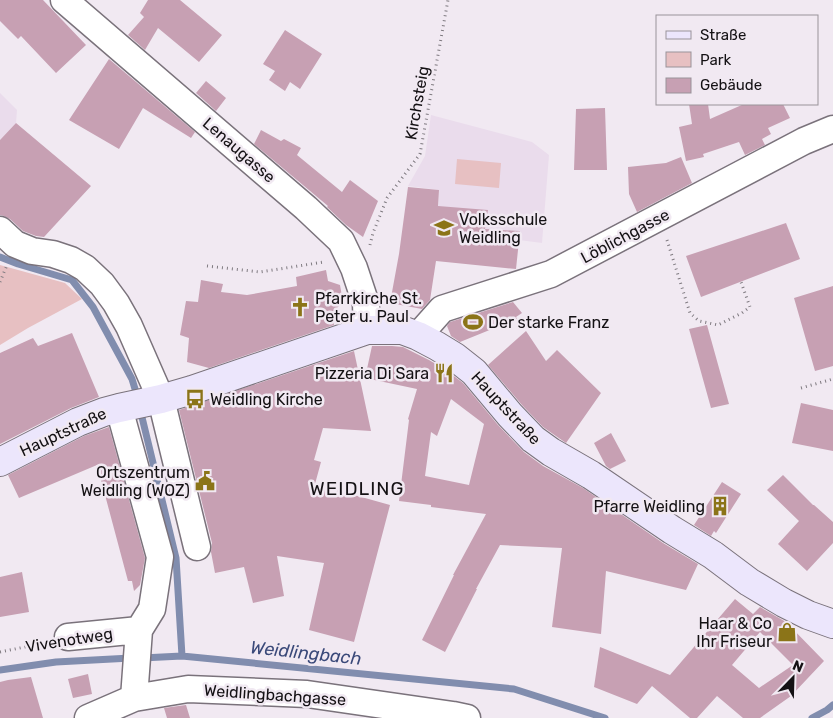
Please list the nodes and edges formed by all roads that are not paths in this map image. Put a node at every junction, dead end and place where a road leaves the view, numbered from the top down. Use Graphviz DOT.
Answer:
graph roads {
  1 [pos="64,0"];
  2 [pos="833,129"];
  3 [pos="0,230"];
  4 [pos="367,330"];
  5 [pos="418,336"];
  6 [pos="139,404"];
  7 [pos="0,462"];
  8 [pos="197,547"];
  9 [pos="833,624"];
  10 [pos="138,637"];
  11 [pos="68,638"];
  12 [pos="134,686"];
  13 [pos="88,718"];
  14 [pos="467,718"];
  1 -- 4 [label="street, Lenaugasse"];
  2 -- 5 [label="street, Löblichgasse"];
  3 -- 6 [label="street"];
  4 -- 5 [label="main road, Hauptstraße"];
  4 -- 6 [label="main road, Hauptstraße"];
  5 -- 9 [label="main road, Hauptstraße"];
  6 -- 7 [label="main road, Hauptstraße"];
  6 -- 8 [label="street"];
  6 -- 10 [label="street"];
  10 -- 11 [label="street, Vivenotweg"];
  10 -- 12 [label="street"];
  12 -- 13 [label="street, Weidlingbachgasse"];
  12 -- 14 [label="street, Weidlingbachgasse"];
}
